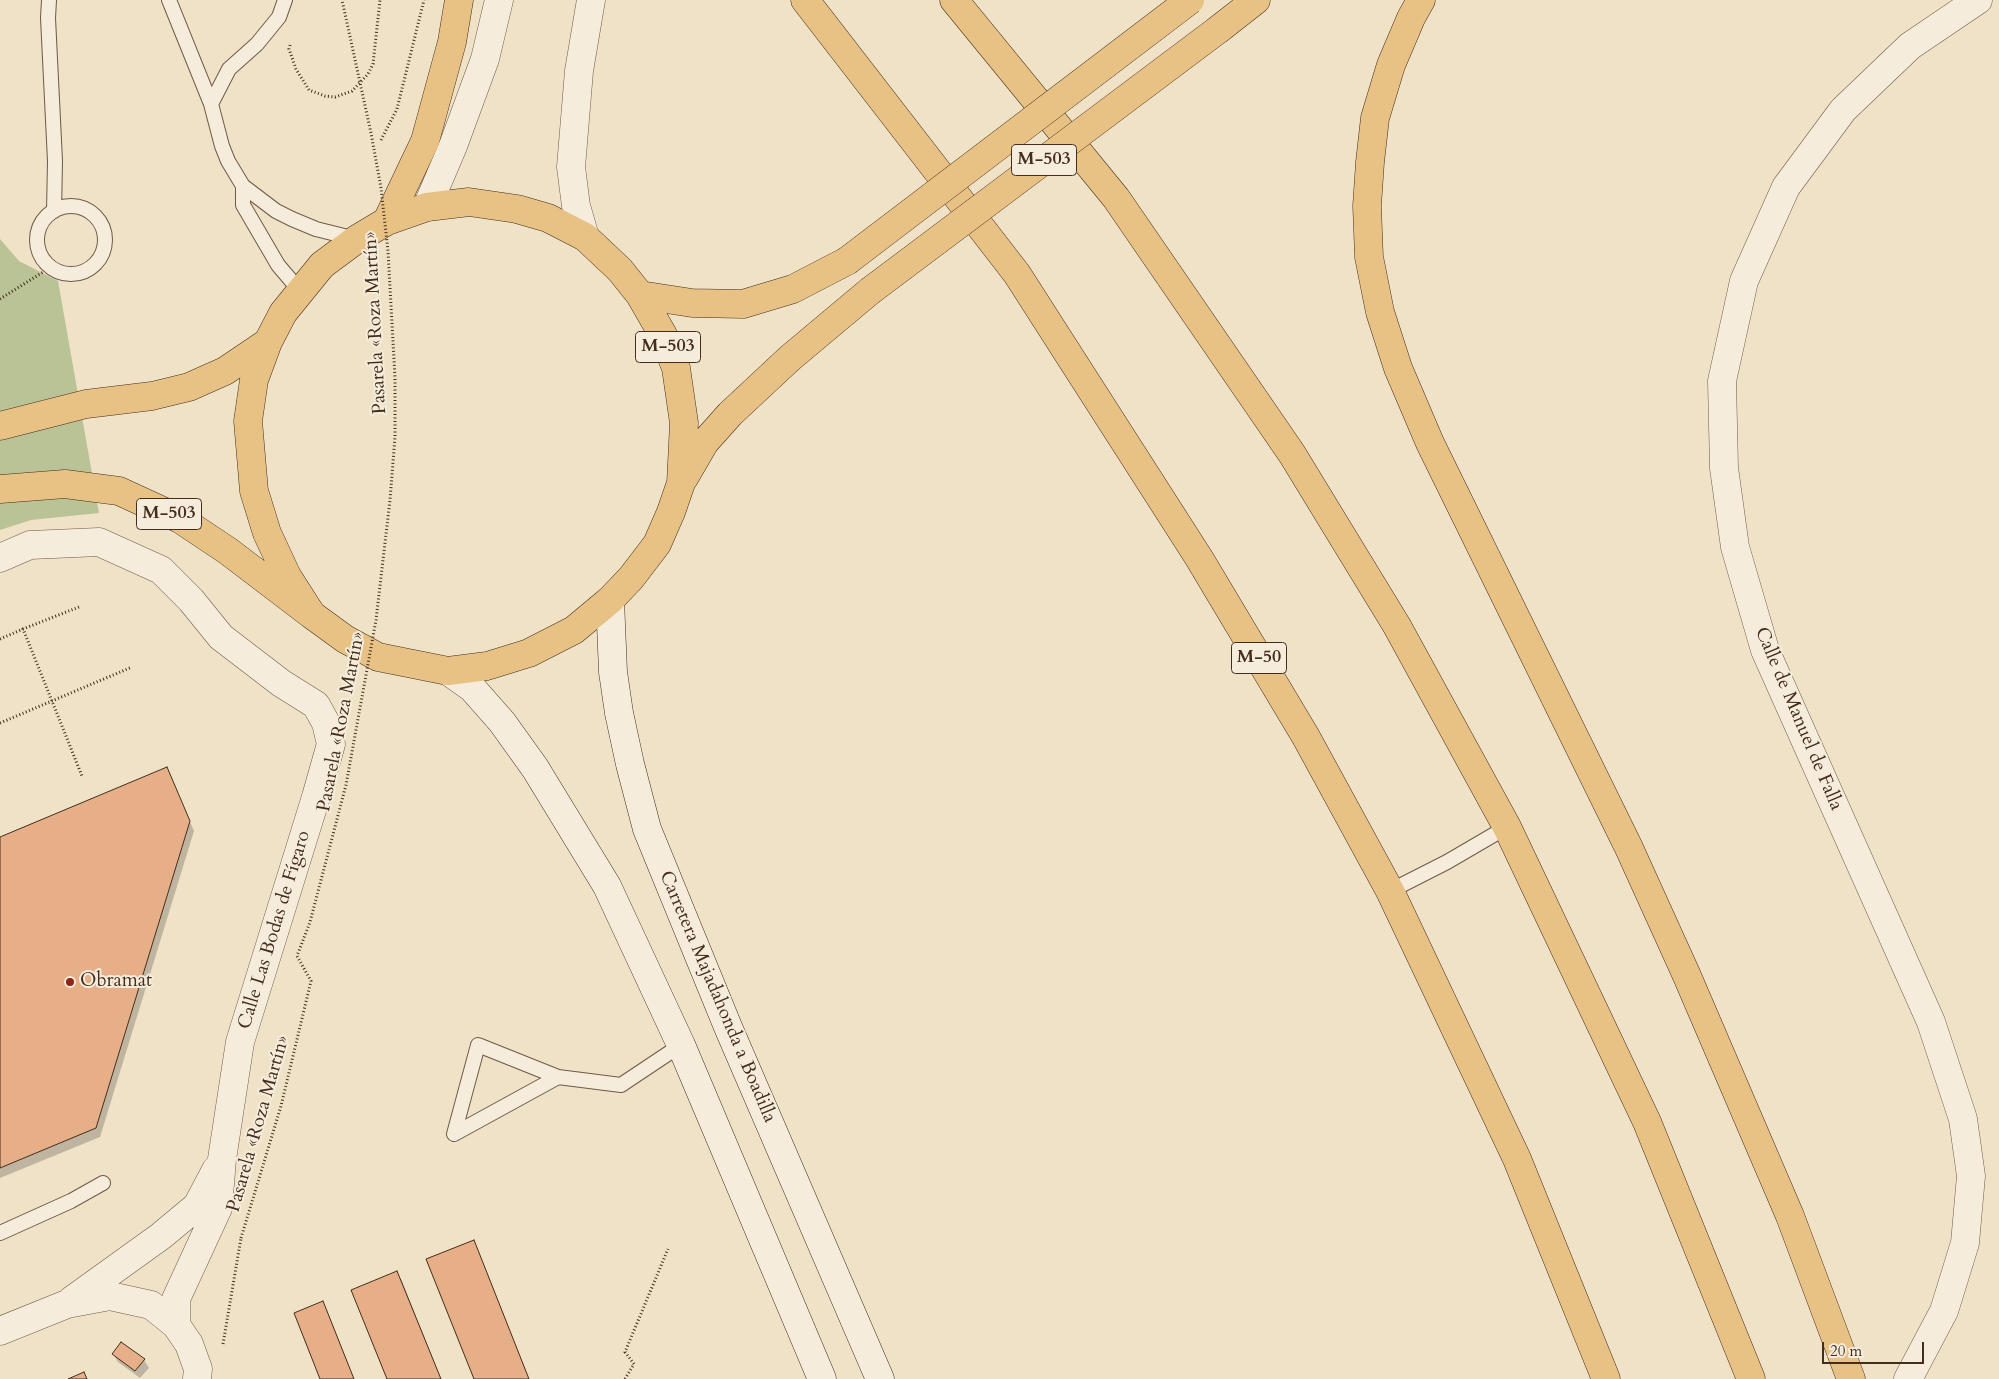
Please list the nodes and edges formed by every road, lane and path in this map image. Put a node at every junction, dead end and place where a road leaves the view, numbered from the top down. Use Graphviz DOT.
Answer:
graph roads {
  1 [pos="48,0"];
  2 [pos="169,0"];
  3 [pos="285,0"];
  4 [pos="342,0"];
  5 [pos="380,0"];
  6 [pos="424,0"];
  7 [pos="459,0"];
  8 [pos="499,0"];
  9 [pos="591,0"];
  10 [pos="805,0"];
  11 [pos="954,0"];
  12 [pos="1190,0"];
  13 [pos="1256,0"];
  14 [pos="1421,0"];
  15 [pos="1978,0"];
  16 [pos="289,48"];
  17 [pos="211,104"];
  18 [pos="380,140"];
  19 [pos="243,186"];
  20 [pos="427,206"];
  21 [pos="54,211"];
  22 [pos="388,221"];
  23 [pos="585,237"];
  24 [pos="357,239"];
  25 [pos="52,267"];
  26 [pos="300,291"];
  27 [pos="640,295"];
  28 [pos="0,298"];
  29 [pos="268,342"];
  30 [pos="0,426"];
  31 [pos="681,483"];
  32 [pos="0,489"];
  33 [pos="0,558"];
  34 [pos="610,600"];
  35 [pos="79,608"];
  36 [pos="312,616"];
  37 [pos="23,629"];
  38 [pos="0,639"];
  39 [pos="132,667"];
  40 [pos="448,671"];
  41 [pos="52,701"];
  42 [pos="0,723"];
  43 [pos="82,776"];
  44 [pos="1507,826"];
  45 [pos="1390,891"];
  46 [pos="681,1045"];
  47 [pos="558,1077"];
  48 [pos="222,1159"];
  49 [pos="103,1183"];
  50 [pos="0,1233"];
  51 [pos="668,1249"];
  52 [pos="67,1304"];
  53 [pos="176,1325"];
  54 [pos="0,1331"];
  55 [pos="223,1345"];
  56 [pos="197,1379"];
  57 [pos="624,1379"];
  58 [pos="822,1379"];
  59 [pos="880,1379"];
  60 [pos="1606,1379"];
  61 [pos="1751,1379"];
  62 [pos="1851,1379"];
  63 [pos="1908,1379"];
  1 -- 21 [label="lane"];
  2 -- 17 [label="lane"];
  3 -- 17 [label="lane"];
  4 -- 55 [label="path, Pasarela «Roza Martín», bridge"];
  5 -- 16 [label="path"];
  6 -- 18 [label="path"];
  7 -- 22 [label="highway"];
  8 -- 20 [label="street"];
  9 -- 23 [label="street"];
  10 -- 45 [label="highway, M-50"];
  11 -- 44 [label="highway"];
  12 -- 27 [label="highway, M-503, bridge"];
  13 -- 31 [label="highway, M-503, bridge"];
  14 -- 62 [label="highway"];
  15 -- 63 [label="street, Calle de Manuel de Falla"];
  17 -- 19 [label="lane"];
  19 -- 24 [label="lane"];
  19 -- 26 [label="lane"];
  20 -- 22 [label="highway, M-503"];
  20 -- 23 [label="highway, M-503"];
  21 -- 25 [label="lane"];
  21 -- 25 [label="lane"];
  22 -- 24 [label="highway, M-503"];
  23 -- 27 [label="highway, M-503"];
  24 -- 26 [label="highway, M-503"];
  25 -- 28 [label="path"];
  26 -- 29 [label="highway, M-503"];
  27 -- 31 [label="highway, M-503"];
  29 -- 30 [label="highway, M-503"];
  29 -- 36 [label="highway, M-503"];
  31 -- 34 [label="highway, M-503"];
  32 -- 36 [label="highway, M-503"];
  33 -- 48 [label="street, Calle Las Bodas de Fígaro"];
  34 -- 40 [label="highway, M-503"];
  34 -- 59 [label="street, Carretera Majadahonda a Boadilla"];
  35 -- 37 [label="path"];
  36 -- 40 [label="highway, M-503"];
  37 -- 38 [label="path"];
  37 -- 41 [label="path"];
  39 -- 41 [label="path"];
  40 -- 46 [label="street"];
  41 -- 42 [label="path"];
  41 -- 43 [label="path"];
  44 -- 45 [label="lane"];
  44 -- 61 [label="highway"];
  45 -- 60 [label="highway, M-50"];
  46 -- 47 [label="lane"];
  46 -- 58 [label="street"];
  47 -- 47 [label="lane"];
  48 -- 52 [label="street, Calle Las Bodas de Fígaro"];
  48 -- 53 [label="street, Calle Las Bodas de Fígaro"];
  49 -- 50 [label="lane"];
  51 -- 57 [label="path"];
  52 -- 53 [label="street"];
  52 -- 54 [label="street"];
  53 -- 56 [label="street"];
}
